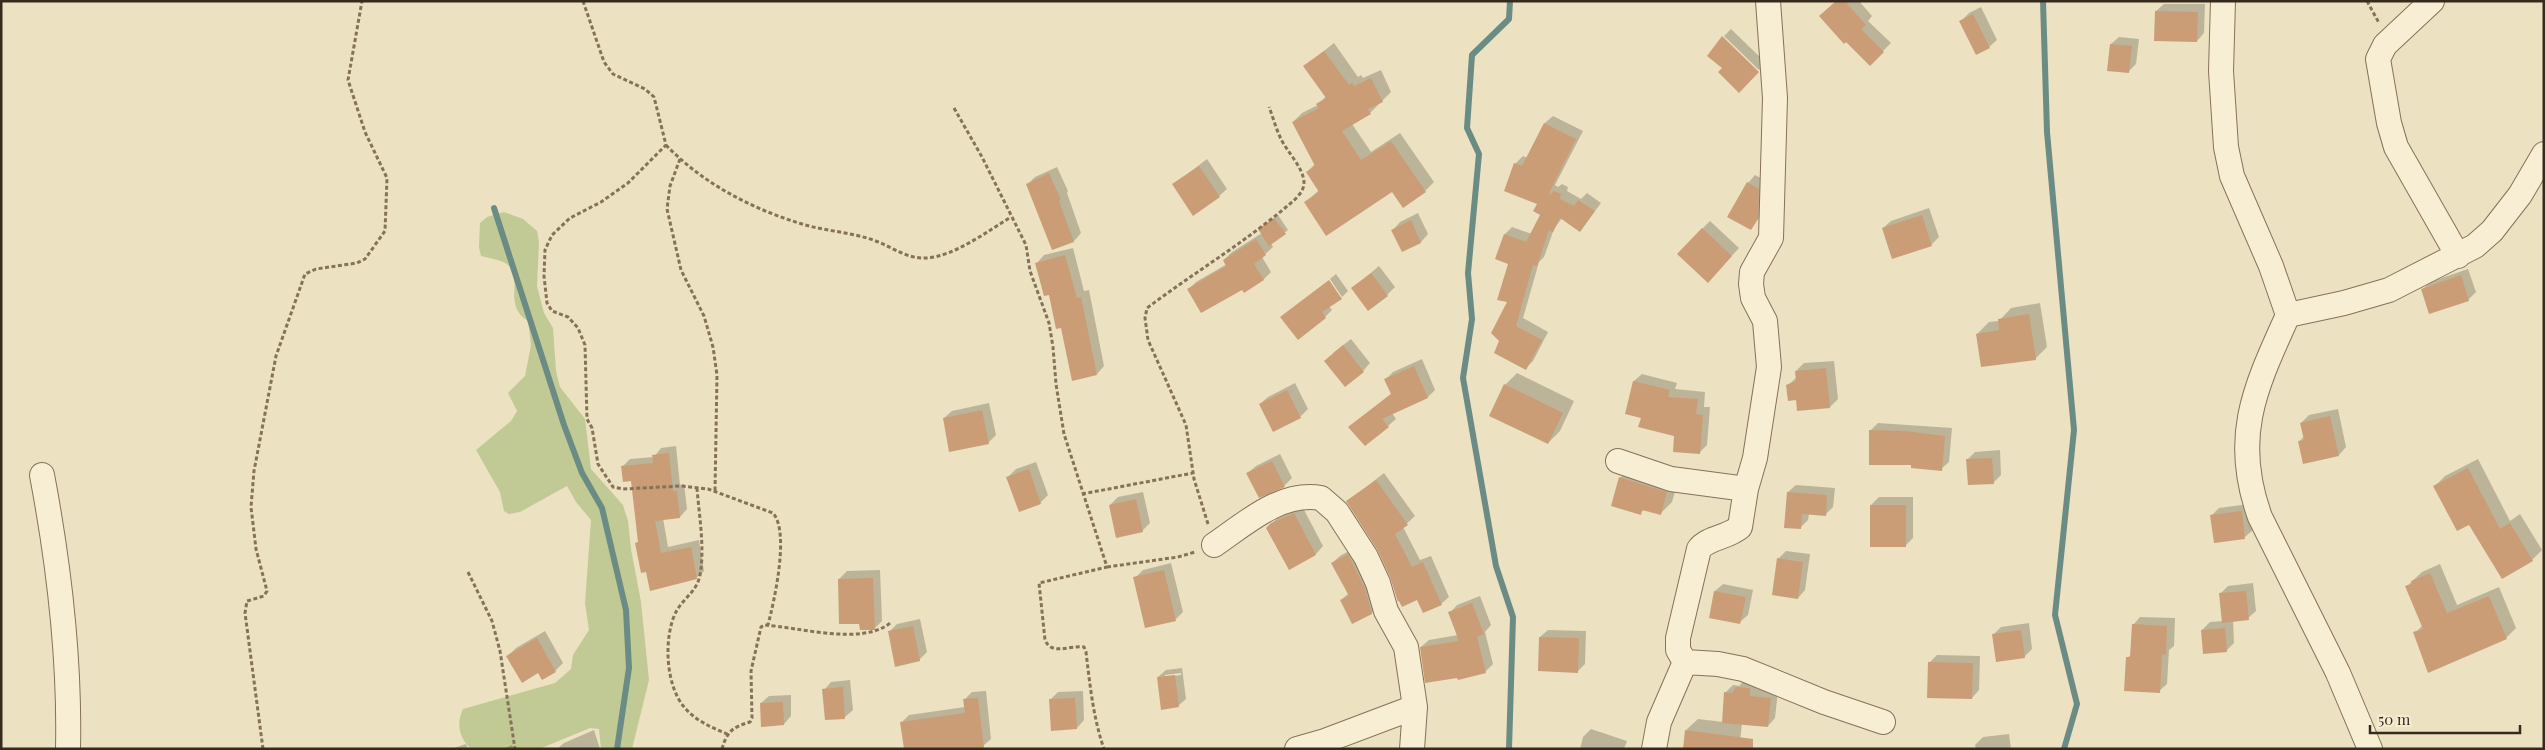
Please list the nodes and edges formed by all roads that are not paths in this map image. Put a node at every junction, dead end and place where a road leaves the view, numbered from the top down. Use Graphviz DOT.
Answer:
graph roads {
  1 [pos="1768,1"];
  2 [pos="2222,1"];
  3 [pos="2432,1"];
  4 [pos="2544,154"];
  5 [pos="2458,256"];
  6 [pos="2288,315"];
  7 [pos="1618,461"];
  8 [pos="42,475"];
  9 [pos="1746,489"];
  10 [pos="1214,544"];
  11 [pos="1685,662"];
  12 [pos="1415,707"];
  13 [pos="1883,722"];
  14 [pos="68,749"];
  15 [pos="1297,749"];
  16 [pos="1412,749"];
  17 [pos="1654,749"];
  18 [pos="2370,749"];
  1 -- 9 [label="street"];
  2 -- 6 [label="street"];
  3 -- 5 [label="street"];
  4 -- 5 [label="street"];
  5 -- 6 [label="street"];
  6 -- 18 [label="street"];
  7 -- 9 [label="street"];
  8 -- 14 [label="street"];
  9 -- 11 [label="street"];
  10 -- 12 [label="street"];
  11 -- 13 [label="street"];
  11 -- 17 [label="street"];
  12 -- 15 [label="street"];
  12 -- 16 [label="street"];
}
